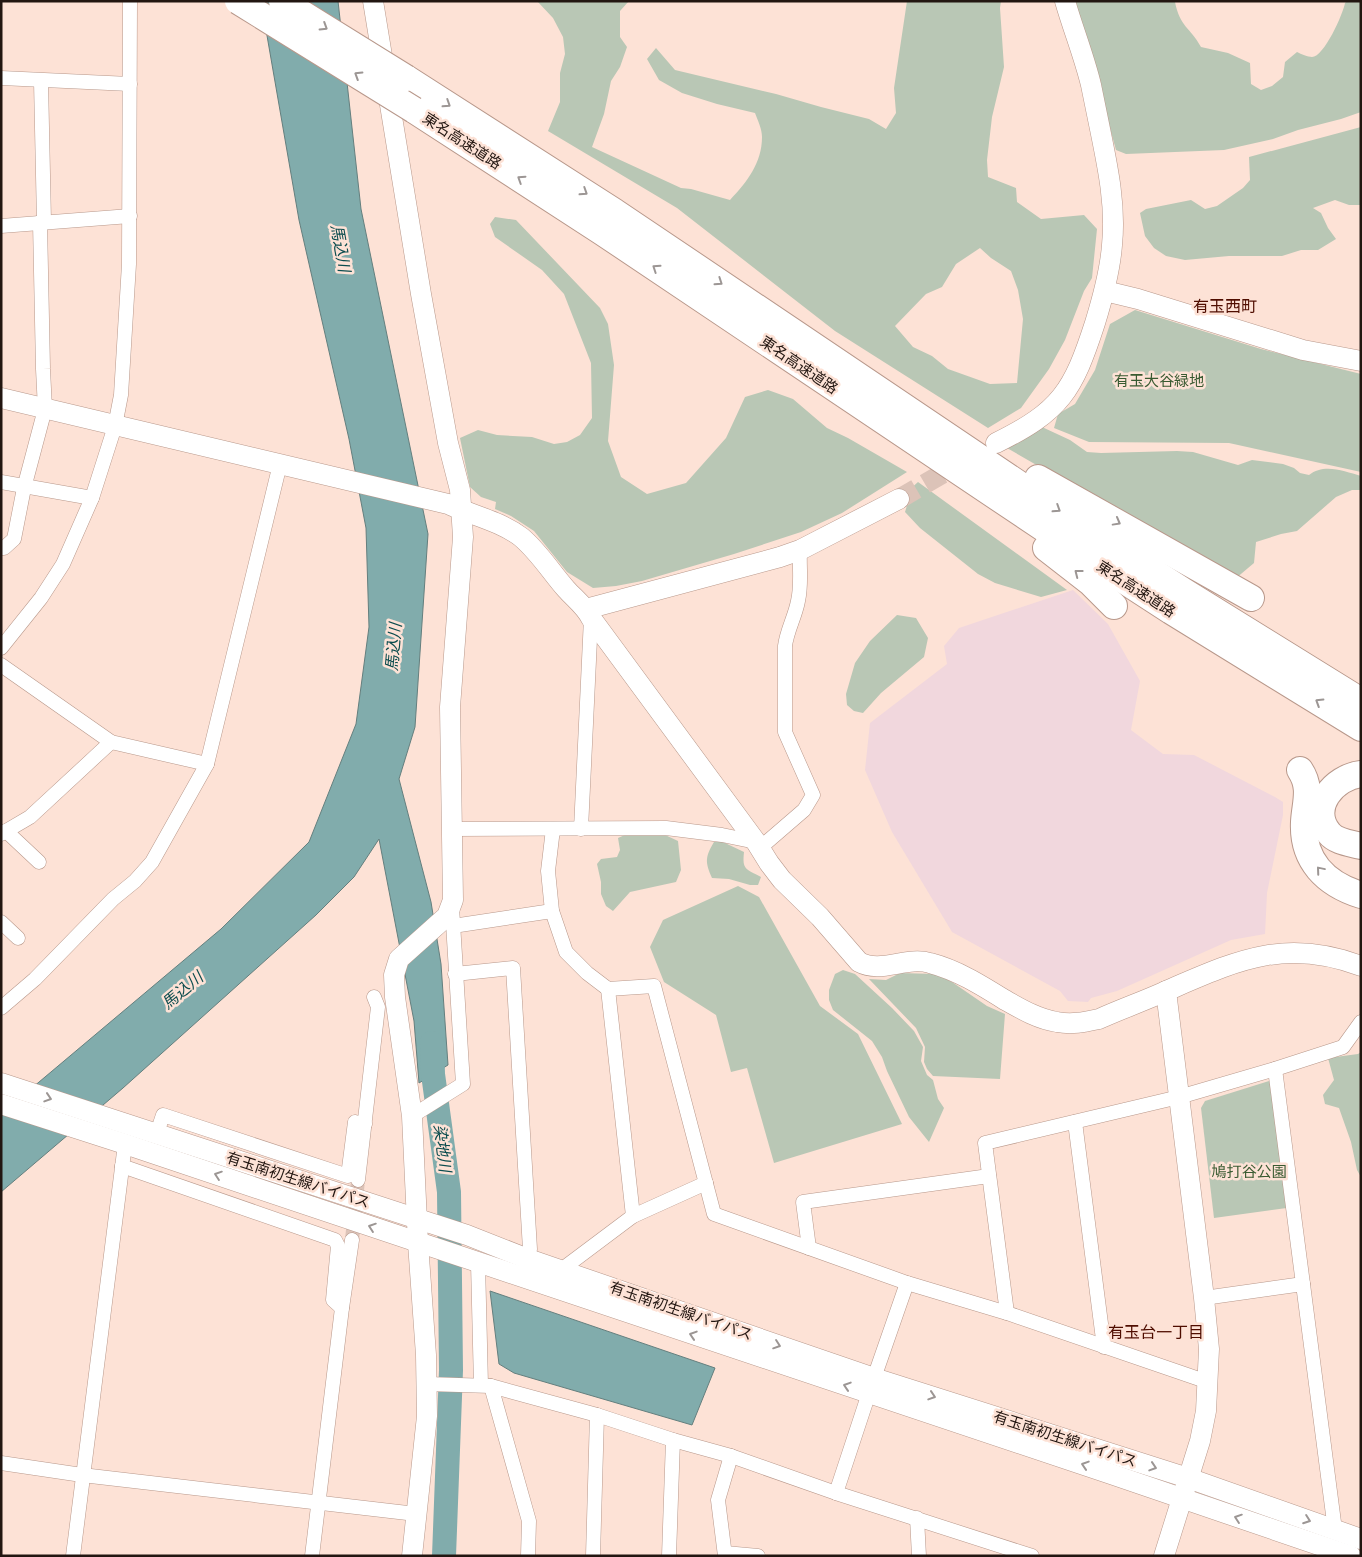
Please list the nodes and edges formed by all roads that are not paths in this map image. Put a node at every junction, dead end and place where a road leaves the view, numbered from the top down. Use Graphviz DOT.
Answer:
graph roads {
  1 [pos="130,1"];
  2 [pos="238,1"];
  3 [pos="282,1"];
  4 [pos="373,1"];
  5 [pos="1065,1"];
  6 [pos="1,78"];
  7 [pos="41,81"];
  8 [pos="130,84"];
  9 [pos="130,216"];
  10 [pos="42,222"];
  11 [pos="1,226"];
  12 [pos="1105,291"];
  13 [pos="1361,361"];
  14 [pos="861,378"];
  15 [pos="1,398"];
  16 [pos="45,409"];
  17 [pos="880,420"];
  18 [pos="115,426"];
  19 [pos="996,442"];
  20 [pos="280,464"];
  21 [pos="1,482"];
  22 [pos="24,488"];
  23 [pos="92,498"];
  24 [pos="899,499"];
  25 [pos="455,507"];
  26 [pos="1,548"];
  27 [pos="800,550"];
  28 [pos="1251,598"];
  29 [pos="1114,606"];
  30 [pos="588,614"];
  31 [pos="6,633"];
  32 [pos="1,648"];
  33 [pos="1,665"];
  34 [pos="1361,700"];
  35 [pos="1361,728"];
  36 [pos="111,742"];
  37 [pos="207,764"];
  38 [pos="1300,770"];
  39 [pos="1361,774"];
  40 [pos="452,829"];
  41 [pos="553,829"];
  42 [pos="581,829"];
  43 [pos="4,833"];
  44 [pos="758,845"];
  45 [pos="1361,846"];
  46 [pos="39,862"];
  47 [pos="1361,895"];
  48 [pos="552,910"];
  49 [pos="449,918"];
  50 [pos="1,922"];
  51 [pos="18,938"];
  52 [pos="1361,966"];
  53 [pos="456,974"];
  54 [pos="608,989"];
  55 [pos="1166,991"];
  56 [pos="374,997"];
  57 [pos="1,1008"];
  58 [pos="1361,1022"];
  59 [pos="1275,1069"];
  60 [pos="1,1083"];
  61 [pos="1179,1097"];
  62 [pos="1,1104"];
  63 [pos="412,1116"];
  64 [pos="1075,1122"];
  65 [pos="365,1124"];
  66 [pos="157,1133"];
  67 [pos="116,1141"];
  68 [pos="122,1166"];
  69 [pos="989,1176"];
  70 [pos="358,1180"];
  71 [pos="706,1183"];
  72 [pos="633,1216"];
  73 [pos="422,1221"];
  74 [pos="352,1240"];
  75 [pos="424,1245"];
  76 [pos="809,1248"];
  77 [pos="528,1259"];
  78 [pos="473,1261"];
  79 [pos="561,1270"];
  80 [pos="906,1283"];
  81 [pos="1303,1284"];
  82 [pos="1204,1298"];
  83 [pos="342,1308"];
  84 [pos="1007,1313"];
  85 [pos="1104,1347"];
  86 [pos="1208,1382"];
  87 [pos="429,1384"];
  88 [pos="486,1385"];
  89 [pos="872,1386"];
  90 [pos="598,1415"];
  91 [pos="673,1440"];
  92 [pos="732,1456"];
  93 [pos="1,1463"];
  94 [pos="82,1475"];
  95 [pos="1188,1478"];
  96 [pos="836,1493"];
  97 [pos="1181,1498"];
  98 [pos="319,1502"];
  99 [pos="416,1514"];
  100 [pos="917,1518"];
  101 [pos="1335,1530"];
  102 [pos="1361,1539"];
  103 [pos="725,1554"];
  104 [pos="72,1556"];
  105 [pos="312,1556"];
  106 [pos="412,1556"];
  107 [pos="528,1556"];
  108 [pos="593,1556"];
  109 [pos="669,1556"];
  110 [pos="758,1556"];
  111 [pos="920,1556"];
  112 [pos="1032,1556"];
  113 [pos="1164,1556"];
  114 [pos="1351,1556"];
  1 -- 8 [label="street"];
  17 -- 2 [label="highway, 東名高速道路, one-way, bridge"];
  3 -- 14 [label="highway, 東名高速道路, one-way, bridge"];
  4 -- 25 [label="street"];
  5 -- 12 [label="street"];
  6 -- 7 [label="street"];
  7 -- 8 [label="street"];
  7 -- 10 [label="street"];
  8 -- 9 [label="street"];
  9 -- 10 [label="street"];
  9 -- 18 [label="street"];
  10 -- 11 [label="street"];
  10 -- 16 [label="street"];
  12 -- 13 [label="street"];
  12 -- 19 [label="street"];
  14 -- 28 [label="highway, one-way"];
  14 -- 34 [label="highway, 東名高速道路, one-way"];
  15 -- 16 [label="street"];
  16 -- 18 [label="street"];
  16 -- 22 [label="street"];
  29 -- 17 [label="highway, one-way"];
  35 -- 17 [label="highway, 東名高速道路, one-way"];
  18 -- 20 [label="street"];
  18 -- 23 [label="street"];
  20 -- 25 [label="street"];
  20 -- 37 [label="street"];
  21 -- 22 [label="street"];
  22 -- 23 [label="street"];
  22 -- 26 [label="street"];
  23 -- 31 [label="street"];
  24 -- 27 [label="street"];
  25 -- 30 [label="street"];
  25 -- 40 [label="street"];
  27 -- 30 [label="street"];
  27 -- 44 [label="street"];
  30 -- 42 [label="street"];
  30 -- 44 [label="street"];
  31 -- 32 [label="street"];
  33 -- 36 [label="street"];
  36 -- 37 [label="street"];
  36 -- 43 [label="street"];
  37 -- 57 [label="street"];
  47 -- 38 [label="highway, one-way"];
  39 -- 45 [label="highway"];
  40 -- 41 [label="street"];
  40 -- 49 [label="street"];
  41 -- 42 [label="street"];
  41 -- 48 [label="street"];
  42 -- 44 [label="street"];
  43 -- 46 [label="street"];
  44 -- 55 [label="street"];
  48 -- 49 [label="street"];
  48 -- 54 [label="street"];
  49 -- 53 [label="street"];
  49 -- 63 [label="street"];
  50 -- 51 [label="street"];
  52 -- 55 [label="street"];
  53 -- 63 [label="street"];
  53 -- 77 [label="street"];
  54 -- 71 [label="street"];
  54 -- 72 [label="street"];
  55 -- 61 [label="street"];
  56 -- 65 [label="street"];
  58 -- 59 [label="street"];
  59 -- 61 [label="street"];
  59 -- 81 [label="street"];
  60 -- 66 [label="street, 有玉南初生線バイパス, one-way"];
  61 -- 64 [label="street"];
  61 -- 82 [label="street"];
  62 -- 67 [label="street, 有玉南初生線バイパス"];
  63 -- 73 [label="street"];
  64 -- 69 [label="street"];
  64 -- 85 [label="street"];
  65 -- 66 [label="street"];
  65 -- 70 [label="street"];
  66 -- 73 [label="street, 有玉南初生線バイパス"];
  67 -- 68 [label="street"];
  75 -- 67 [label="street, 有玉南初生線バイパス, one-way"];
  68 -- 83 [label="street"];
  68 -- 94 [label="street"];
  69 -- 76 [label="street"];
  69 -- 84 [label="street"];
  71 -- 72 [label="street"];
  71 -- 76 [label="street"];
  72 -- 79 [label="street"];
  73 -- 75 [label="street"];
  73 -- 77 [label="street, 有玉南初生線バイパス"];
  74 -- 83 [label="street"];
  75 -- 78 [label="street, 有玉南初生線バイパス"];
  75 -- 87 [label="street"];
  76 -- 80 [label="street"];
  77 -- 79 [label="street, 有玉南初生線バイパス"];
  78 -- 88 [label="street"];
  89 -- 78 [label="street, 有玉南初生線バイパス, one-way"];
  79 -- 89 [label="street, 有玉南初生線バイパス, one-way"];
  80 -- 84 [label="street"];
  80 -- 89 [label="street"];
  81 -- 82 [label="street"];
  81 -- 101 [label="street"];
  82 -- 86 [label="street"];
  83 -- 98 [label="street"];
  84 -- 85 [label="street"];
  85 -- 86 [label="street"];
  86 -- 95 [label="street"];
  87 -- 88 [label="street"];
  87 -- 99 [label="street"];
  88 -- 90 [label="street"];
  88 -- 107 [label="street"];
  89 -- 95 [label="street, 有玉南初生線バイパス, one-way"];
  89 -- 96 [label="street"];
  97 -- 89 [label="street, 有玉南初生線バイパス, one-way"];
  90 -- 91 [label="street"];
  90 -- 108 [label="street"];
  91 -- 92 [label="street"];
  91 -- 109 [label="street"];
  92 -- 96 [label="street"];
  92 -- 103 [label="street"];
  93 -- 94 [label="street"];
  94 -- 98 [label="street"];
  94 -- 104 [label="street"];
  95 -- 97 [label="street"];
  95 -- 101 [label="street, 有玉南初生線バイパス, one-way"];
  96 -- 100 [label="street"];
  97 -- 113 [label="street"];
  114 -- 97 [label="street, 有玉南初生線バイパス, one-way"];
  98 -- 99 [label="street"];
  98 -- 105 [label="street"];
  99 -- 106 [label="street"];
  100 -- 111 [label="street"];
  100 -- 112 [label="street"];
  101 -- 102 [label="street, 有玉南初生線バイパス"];
  103 -- 110 [label="street"];
}
